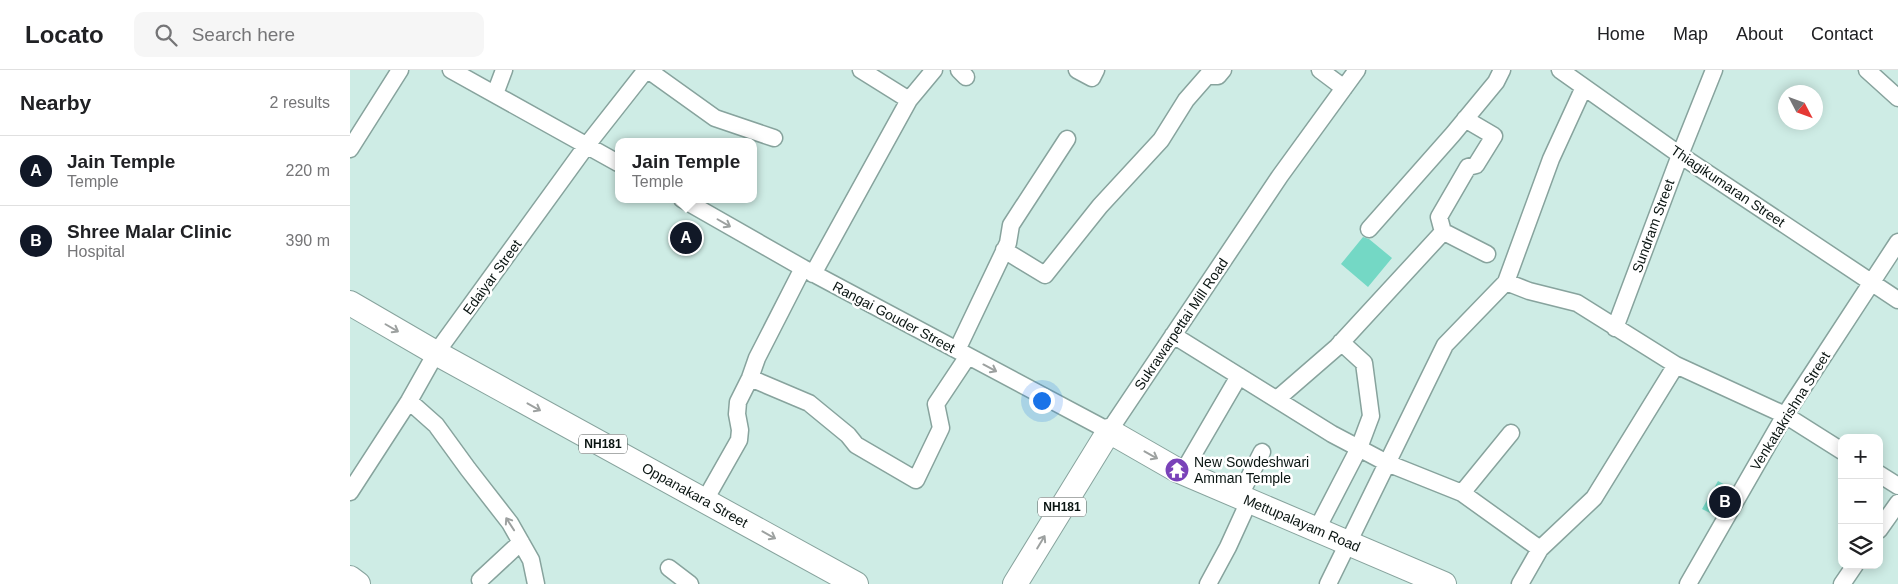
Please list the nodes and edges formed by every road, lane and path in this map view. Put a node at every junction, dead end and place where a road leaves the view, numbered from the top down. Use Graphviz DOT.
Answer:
graph roads {
  1 [pos="400,70"];
  2 [pos="451,70"];
  3 [pos="504,70"];
  4 [pos="647,70"];
  5 [pos="861,70"];
  6 [pos="934,70"];
  7 [pos="1077,70"];
  8 [pos="1096,70"];
  9 [pos="1223,70"];
  10 [pos="1320,70"];
  11 [pos="1357,70"];
  12 [pos="1502,70"];
  13 [pos="1560,70"];
  14 [pos="1714,70"];
  15 [pos="1867,70"];
  16 [pos="1584,87"];
  17 [pos="1344,88"];
  18 [pos="495,94"];
  19 [pos="1898,98"];
  20 [pos="909,100"];
  21 [pos="1465,120"];
  22 [pos="774,138"];
  23 [pos="1067,138"];
  24 [pos="587,145"];
  25 [pos="351,146"];
  26 [pos="1680,155"];
  27 [pos="615,161"];
  28 [pos="689,203"];
  29 [pos="1369,229"];
  30 [pos="1442,231"];
  31 [pos="1898,242"];
  32 [pos="1004,250"];
  33 [pos="1487,254"];
  34 [pos="808,271"];
  35 [pos="1506,282"];
  36 [pos="1872,282"];
  37 [pos="1898,300"];
  38 [pos="350,303"];
  39 [pos="1616,328"];
  40 [pos="1174,335"];
  41 [pos="1341,342"];
  42 [pos="962,353"];
  43 [pos="436,354"];
  44 [pos="1676,365"];
  45 [pos="1239,376"];
  46 [pos="750,378"];
  47 [pos="1276,399"];
  48 [pos="409,401"];
  49 [pos="1785,415"];
  50 [pos="1109,431"];
  51 [pos="1511,433"];
  52 [pos="1359,448"];
  53 [pos="1838,448"];
  54 [pos="1262,452"];
  55 [pos="1387,462"];
  56 [pos="1183,472"];
  57 [pos="1883,477"];
  58 [pos="1898,486"];
  59 [pos="350,492"];
  60 [pos="1462,493"];
  61 [pos="1244,499"];
  62 [pos="706,500"];
  63 [pos="1898,503"];
  64 [pos="1883,524"];
  65 [pos="1317,529"];
  66 [pos="521,542"];
  67 [pos="1348,542"];
  68 [pos="1540,550"];
  69 [pos="669,568"];
  70 [pos="1852,569"];
  71 [pos="350,578"];
  72 [pos="480,580"];
  73 [pos="358,584"];
  74 [pos="536,584"];
  75 [pos="690,584"];
  76 [pos="856,584"];
  77 [pos="1015,584"];
  78 [pos="1208,584"];
  79 [pos="1328,584"];
  80 [pos="1444,584"];
  81 [pos="1520,584"];
  82 [pos="1688,584"];
  83 [pos="1842,584"];
  1 -- 25 [label="street"];
  2 -- 18 [label="street"];
  3 -- 18 [label="street"];
  4 -- 22 [label="street"];
  4 -- 24 [label="street, Edaiyar Street"];
  5 -- 20 [label="street"];
  6 -- 20 [label="street"];
  7 -- 8 [label="street"];
  9 -- 32 [label="street"];
  10 -- 17 [label="street"];
  11 -- 17 [label="street, Sukrawarpettai Mill Road"];
  12 -- 21 [label="street"];
  13 -- 16 [label="street, Thiagikumaran Street"];
  14 -- 26 [label="street, Sundram Street"];
  15 -- 19 [label="street"];
  16 -- 26 [label="street, Thiagikumaran Street"];
  16 -- 35 [label="street"];
  17 -- 40 [label="street, Sukrawarpettai Mill Road"];
  18 -- 24 [label="street"];
  20 -- 34 [label="street"];
  21 -- 29 [label="street"];
  21 -- 30 [label="street"];
  23 -- 32 [label="street"];
  24 -- 27 [label="street"];
  24 -- 43 [label="street, Edaiyar Street"];
  26 -- 36 [label="street, Thiagikumaran Street"];
  26 -- 39 [label="street, Sundram Street"];
  28 -- 34 [label="street, Rangai Gouder Street, one-way"];
  30 -- 33 [label="street"];
  30 -- 41 [label="street"];
  31 -- 36 [label="street, Venkatakrishna Street"];
  32 -- 42 [label="street"];
  34 -- 42 [label="street, Rangai Gouder Street"];
  34 -- 46 [label="street"];
  35 -- 39 [label="street"];
  35 -- 55 [label="street"];
  36 -- 37 [label="street, Thiagikumaran Street"];
  36 -- 49 [label="street, Venkatakrishna Street"];
  38 -- 43 [label="highway, Oppanakara Street / NH181, one-way"];
  39 -- 44 [label="street"];
  40 -- 45 [label="street"];
  40 -- 50 [label="street, Sukrawarpettai Mill Road"];
  41 -- 47 [label="street"];
  41 -- 52 [label="street"];
  42 -- 46 [label="street"];
  42 -- 50 [label="street, Rangai Gouder Street, one-way"];
  43 -- 48 [label="street, Edaiyar Street"];
  43 -- 62 [label="highway, Oppanakara Street / NH181, one-way"];
  44 -- 49 [label="street"];
  44 -- 68 [label="street"];
  45 -- 47 [label="street"];
  45 -- 56 [label="street"];
  46 -- 62 [label="street"];
  47 -- 52 [label="street"];
  48 -- 59 [label="street, Edaiyar Street"];
  66 -- 48 [label="street, one-way"];
  49 -- 53 [label="street"];
  49 -- 82 [label="street, Venkatakrishna Street"];
  50 -- 56 [label="highway, Mettupalayam Road, one-way"];
  77 -- 50 [label="highway, Sukrawarpettai Mill Road / NH181, one-way"];
  51 -- 60 [label="street"];
  52 -- 55 [label="street"];
  52 -- 65 [label="street"];
  54 -- 61 [label="street"];
  55 -- 60 [label="street"];
  55 -- 67 [label="street"];
  56 -- 61 [label="highway, Mettupalayam Road"];
  57 -- 58 [label="street"];
  60 -- 68 [label="street"];
  61 -- 65 [label="highway, Mettupalayam Road"];
  61 -- 78 [label="street"];
  62 -- 76 [label="highway, Oppanakara Street / NH181, one-way"];
  63 -- 64 [label="street"];
  65 -- 67 [label="highway, Mettupalayam Road"];
  66 -- 72 [label="street"];
  66 -- 74 [label="street"];
  67 -- 79 [label="street"];
  67 -- 80 [label="highway, Mettupalayam Road"];
  68 -- 81 [label="street"];
  69 -- 75 [label="street"];
  70 -- 83 [label="street"];
  71 -- 73 [label="highway"];
}
